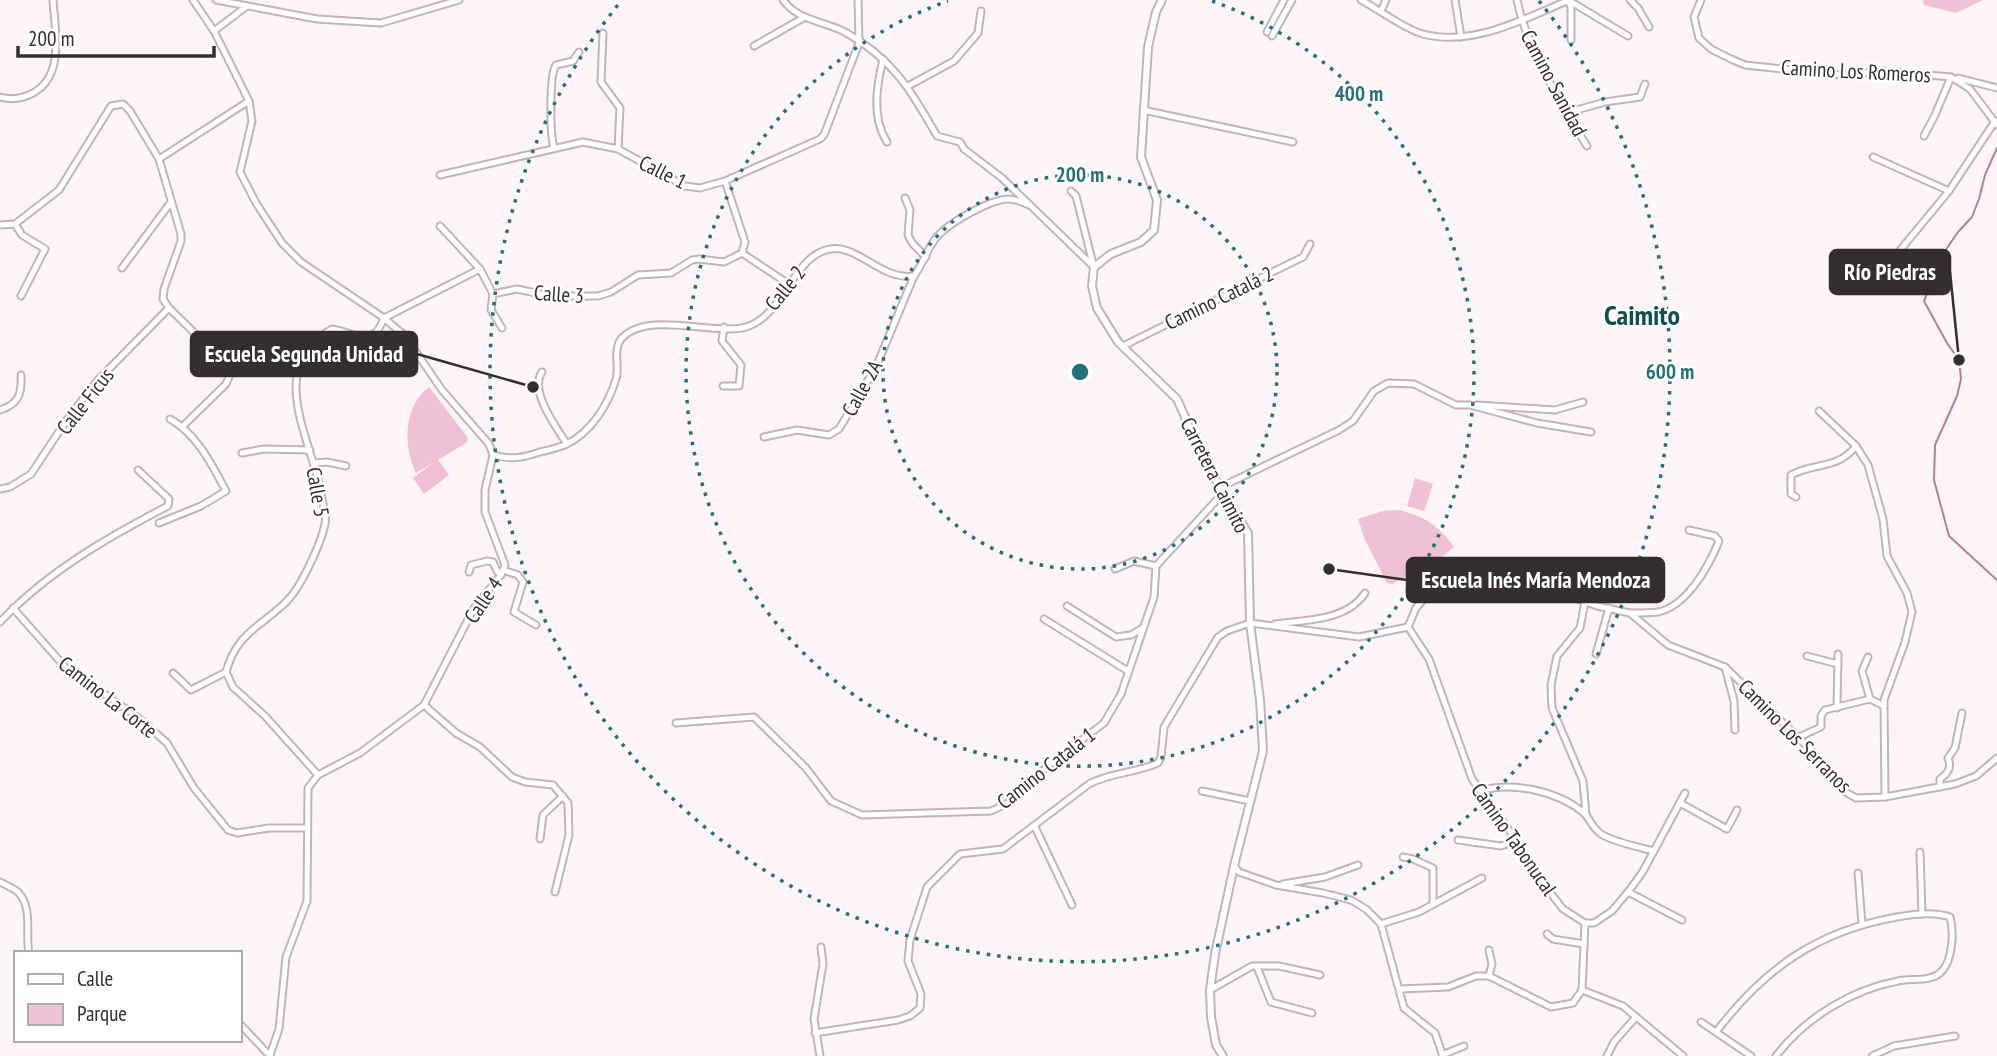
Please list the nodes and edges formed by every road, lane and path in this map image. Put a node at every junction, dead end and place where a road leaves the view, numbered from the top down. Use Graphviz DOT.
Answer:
graph roads {
  1 [pos="53,0"];
  2 [pos="192,0"];
  3 [pos="216,0"];
  4 [pos="260,0"];
  5 [pos="458,0"];
  6 [pos="783,0"];
  7 [pos="858,0"];
  8 [pos="1162,0"];
  9 [pos="1284,0"];
  10 [pos="1292,0"];
  11 [pos="1361,0"];
  12 [pos="1386,0"];
  13 [pos="1455,0"];
  14 [pos="1517,0"];
  15 [pos="1568,0"];
  16 [pos="1630,0"];
  17 [pos="1701,0"];
  18 [pos="247,6"];
  19 [pos="259,8"];
  20 [pos="981,11"];
  21 [pos="1381,12"];
  22 [pos="805,17"];
  23 [pos="1521,20"];
  24 [pos="1649,27"];
  25 [pos="214,31"];
  26 [pos="603,33"];
  27 [pos="1628,36"];
  28 [pos="1461,37"];
  29 [pos="1572,40"];
  30 [pos="859,43"];
  31 [pos="754,46"];
  32 [pos="579,52"];
  33 [pos="883,59"];
  34 [pos="1951,77"];
  35 [pos="1645,84"];
  36 [pos="908,86"];
  37 [pos="1997,88"];
  38 [pos="0,97"];
  39 [pos="249,101"];
  40 [pos="1143,110"];
  41 [pos="1566,113"];
  42 [pos="1996,123"];
  43 [pos="1924,136"];
  44 [pos="887,142"];
  45 [pos="1293,142"];
  46 [pos="1587,146"];
  47 [pos="554,147"];
  48 [pos="618,149"];
  49 [pos="1872,157"];
  50 [pos="159,159"];
  51 [pos="440,175"];
  52 [pos="725,181"];
  53 [pos="1071,191"];
  54 [pos="1948,191"];
  55 [pos="905,198"];
  56 [pos="171,202"];
  57 [pos="1029,205"];
  58 [pos="15,224"];
  59 [pos="0,225"];
  60 [pos="440,226"];
  61 [pos="1310,244"];
  62 [pos="742,253"];
  63 [pos="926,257"];
  64 [pos="1094,267"];
  65 [pos="122,268"];
  66 [pos="481,269"];
  67 [pos="914,276"];
  68 [pos="1878,277"];
  69 [pos="790,285"];
  70 [pos="492,294"];
  71 [pos="21,296"];
  72 [pos="169,308"];
  73 [pos="384,318"];
  74 [pos="724,327"];
  75 [pos="502,328"];
  76 [pos="1123,346"];
  77 [pos="542,372"];
  78 [pos="21,374"];
  79 [pos="723,386"];
  80 [pos="1583,402"];
  81 [pos="1470,405"];
  82 [pos="0,410"];
  83 [pos="1819,411"];
  84 [pos="170,419"];
  85 [pos="183,426"];
  86 [pos="1591,432"];
  87 [pos="764,438"];
  88 [pos="567,444"];
  89 [pos="1857,446"];
  90 [pos="310,450"];
  91 [pos="242,453"];
  92 [pos="494,455"];
  93 [pos="314,463"];
  94 [pos="346,466"];
  95 [pos="138,470"];
  96 [pos="0,489"];
  97 [pos="1223,489"];
  98 [pos="1796,497"];
  99 [pos="159,523"];
  100 [pos="1689,530"];
  101 [pos="1156,566"];
  102 [pos="1115,569"];
  103 [pos="469,572"];
  104 [pos="502,572"];
  105 [pos="1365,593"];
  106 [pos="1585,602"];
  107 [pos="1067,606"];
  108 [pos="13,608"];
  109 [pos="1609,608"];
  110 [pos="1630,613"];
  111 [pos="1044,619"];
  112 [pos="0,622"];
  113 [pos="1250,623"];
  114 [pos="536,625"];
  115 [pos="1268,625"];
  116 [pos="1408,627"];
  117 [pos="1143,628"];
  118 [pos="1596,654"];
  119 [pos="1838,654"];
  120 [pos="1807,656"];
  121 [pos="1868,657"];
  122 [pos="1838,664"];
  123 [pos="1726,667"];
  124 [pos="1128,671"];
  125 [pos="226,672"];
  126 [pos="173,673"];
  127 [pos="1870,699"];
  128 [pos="424,705"];
  129 [pos="1884,706"];
  130 [pos="1837,708"];
  131 [pos="1962,713"];
  132 [pos="676,723"];
  133 [pos="1735,730"];
  134 [pos="1799,737"];
  135 [pos="1997,758"];
  136 [pos="318,775"];
  137 [pos="1940,787"];
  138 [pos="1480,790"];
  139 [pos="1202,791"];
  140 [pos="1685,793"];
  141 [pos="563,796"];
  142 [pos="1885,797"];
  143 [pos="1250,801"];
  144 [pos="1680,803"];
  145 [pos="1737,810"];
  146 [pos="1586,816"];
  147 [pos="1035,827"];
  148 [pos="307,828"];
  149 [pos="540,839"];
  150 [pos="1458,840"];
  151 [pos="1516,841"];
  152 [pos="1653,851"];
  153 [pos="1920,852"];
  154 [pos="1403,858"];
  155 [pos="1358,865"];
  156 [pos="1234,866"];
  157 [pos="1858,873"];
  158 [pos="1482,878"];
  159 [pos="0,882"];
  160 [pos="1276,885"];
  161 [pos="555,892"];
  162 [pos="1628,892"];
  163 [pos="1433,904"];
  164 [pos="1072,905"];
  165 [pos="1922,914"];
  166 [pos="1682,920"];
  167 [pos="1585,923"];
  168 [pos="1381,924"];
  169 [pos="1862,924"];
  170 [pos="1547,934"];
  171 [pos="1584,944"];
  172 [pos="821,947"];
  173 [pos="1489,950"];
  174 [pos="29,951"];
  175 [pos="1257,967"];
  176 [pos="1320,975"];
  177 [pos="1489,976"];
  178 [pos="1400,989"];
  179 [pos="1210,990"];
  180 [pos="1582,990"];
  181 [pos="1312,1013"];
  182 [pos="1636,1017"];
  183 [pos="1701,1022"];
  184 [pos="242,1026"];
  185 [pos="1716,1032"];
  186 [pos="816,1033"];
  187 [pos="1955,1036"];
  188 [pos="1464,1046"];
  189 [pos="270,1055"];
  190 [pos="820,1056"];
  191 [pos="1223,1056"];
  192 [pos="1443,1056"];
  193 [pos="1607,1056"];
  194 [pos="1683,1056"];
  195 [pos="1751,1056"];
  196 [pos="1776,1056"];
  197 [pos="1872,1056"];
  1 -- 38 [label="street"];
  2 -- 25 [label="street"];
  3 -- 18 [label="street"];
  4 -- 19 [label="street"];
  5 -- 19 [label="street"];
  6 -- 22 [label="street"];
  7 -- 30 [label="street"];
  8 -- 40 [label="street"];
  9 -- 10 [label="street"];
  11 -- 21 [label="street"];
  12 -- 21 [label="street"];
  13 -- 28 [label="street"];
  14 -- 23 [label="street, Camino Sanidad"];
  15 -- 23 [label="street"];
  15 -- 27 [label="street"];
  15 -- 29 [label="street"];
  16 -- 24 [label="street"];
  17 -- 34 [label="street, Camino Los Romeros"];
  18 -- 19 [label="street"];
  18 -- 25 [label="street"];
  20 -- 36 [label="street"];
  21 -- 28 [label="street"];
  22 -- 30 [label="street"];
  22 -- 31 [label="street"];
  23 -- 28 [label="street"];
  23 -- 41 [label="street, Camino Sanidad"];
  25 -- 39 [label="street"];
  26 -- 48 [label="street"];
  30 -- 33 [label="street"];
  30 -- 52 [label="street, Calle 1"];
  32 -- 47 [label="street"];
  33 -- 36 [label="street"];
  33 -- 44 [label="street"];
  34 -- 37 [label="street"];
  34 -- 42 [label="street, Camino Los Romeros"];
  34 -- 43 [label="street"];
  35 -- 41 [label="street"];
  36 -- 57 [label="street"];
  39 -- 50 [label="street"];
  39 -- 73 [label="street"];
  40 -- 45 [label="street"];
  40 -- 64 [label="street"];
  41 -- 46 [label="street, Camino Sanidad"];
  42 -- 54 [label="street"];
  47 -- 48 [label="street, Calle 1"];
  47 -- 51 [label="street, Calle 1"];
  48 -- 52 [label="street, Calle 1"];
  49 -- 54 [label="street"];
  50 -- 56 [label="street"];
  50 -- 58 [label="street"];
  52 -- 62 [label="street"];
  53 -- 64 [label="street"];
  54 -- 68 [label="street"];
  55 -- 63 [label="street"];
  56 -- 65 [label="street"];
  56 -- 72 [label="street"];
  57 -- 63 [label="street"];
  57 -- 64 [label="street"];
  58 -- 59 [label="street"];
  58 -- 71 [label="street"];
  60 -- 66 [label="street"];
  61 -- 76 [label="street, Camino Catalá 2"];
  62 -- 69 [label="street"];
  62 -- 70 [label="street, Calle 3"];
  63 -- 67 [label="street"];
  64 -- 76 [label="street, Carretera Caimito"];
  66 -- 70 [label="street"];
  66 -- 73 [label="street, Calle 5"];
  67 -- 69 [label="street, Calle 2"];
  67 -- 87 [label="street, Calle 2A"];
  69 -- 74 [label="street, Calle 2"];
  70 -- 75 [label="street"];
  72 -- 85 [label="street"];
  72 -- 96 [label="street, Calle Ficus"];
  73 -- 90 [label="street, Calle 5"];
  73 -- 92 [label="street"];
  74 -- 79 [label="street"];
  74 -- 88 [label="street, Calle 2"];
  76 -- 97 [label="street, Carretera Caimito"];
  77 -- 88 [label="street"];
  78 -- 82 [label="street"];
  80 -- 81 [label="street"];
  81 -- 86 [label="street"];
  81 -- 97 [label="street"];
  83 -- 89 [label="street"];
  84 -- 85 [label="street"];
  85 -- 99 [label="street"];
  88 -- 92 [label="street, Calle 2"];
  89 -- 98 [label="street"];
  89 -- 129 [label="street"];
  90 -- 91 [label="street"];
  90 -- 93 [label="street, Calle 5"];
  92 -- 104 [label="street, Calle 4"];
  93 -- 94 [label="street"];
  93 -- 125 [label="street, Calle 5"];
  95 -- 108 [label="street"];
  97 -- 101 [label="street"];
  97 -- 113 [label="street, Carretera Caimito"];
  100 -- 110 [label="street"];
  101 -- 102 [label="street"];
  101 -- 117 [label="street, Camino Catalá 1"];
  103 -- 104 [label="street"];
  104 -- 114 [label="street"];
  104 -- 128 [label="street, Calle 4"];
  105 -- 115 [label="street"];
  106 -- 109 [label="street, Camino Los Serranos"];
  106 -- 116 [label="street, Camino Los Serranos"];
  106 -- 146 [label="street"];
  107 -- 117 [label="street"];
  108 -- 112 [label="street"];
  108 -- 148 [label="street, Camino La Corte"];
  109 -- 110 [label="street, Camino Los Serranos"];
  109 -- 118 [label="street"];
  110 -- 123 [label="street, Camino Los Serranos"];
  111 -- 124 [label="street"];
  113 -- 115 [label="street"];
  113 -- 143 [label="street, Carretera Caimito"];
  113 -- 147 [label="street"];
  115 -- 116 [label="street"];
  116 -- 138 [label="street, Camino Tabonucal"];
  117 -- 124 [label="street, Camino Catalá 1"];
  119 -- 122 [label="street"];
  120 -- 122 [label="street"];
  121 -- 127 [label="street"];
  122 -- 130 [label="street"];
  123 -- 133 [label="street"];
  123 -- 134 [label="street, Camino Los Serranos"];
  124 -- 132 [label="street, Camino Catalá 1"];
  125 -- 126 [label="street"];
  125 -- 136 [label="street"];
  127 -- 129 [label="street"];
  127 -- 130 [label="street"];
  128 -- 136 [label="street, Calle 4"];
  128 -- 141 [label="street"];
  129 -- 142 [label="street"];
  130 -- 134 [label="street"];
  131 -- 137 [label="street"];
  134 -- 142 [label="street, Camino Los Serranos"];
  135 -- 137 [label="street, Camino Los Serranos"];
  136 -- 148 [label="street"];
  137 -- 142 [label="street, Camino Los Serranos"];
  138 -- 146 [label="street"];
  138 -- 151 [label="street, Camino Tabonucal"];
  139 -- 143 [label="street"];
  140 -- 144 [label="street"];
  141 -- 149 [label="street"];
  141 -- 161 [label="street"];
  143 -- 156 [label="street, Carretera Caimito"];
  144 -- 145 [label="street"];
  144 -- 152 [label="street"];
  146 -- 152 [label="street"];
  147 -- 164 [label="street"];
  147 -- 186 [label="street"];
  148 -- 189 [label="street"];
  150 -- 151 [label="street"];
  151 -- 167 [label="street, Camino Tabonucal"];
  152 -- 162 [label="street"];
  153 -- 165 [label="street"];
  154 -- 163 [label="street"];
  155 -- 160 [label="street"];
  156 -- 160 [label="street"];
  156 -- 179 [label="street, Carretera Caimito"];
  157 -- 169 [label="street"];
  158 -- 163 [label="street"];
  159 -- 174 [label="street"];
  160 -- 168 [label="street"];
  162 -- 166 [label="street"];
  162 -- 167 [label="street"];
  163 -- 168 [label="street"];
  165 -- 169 [label="street"];
  165 -- 196 [label="street"];
  167 -- 171 [label="street"];
  168 -- 178 [label="street"];
  169 -- 185 [label="street"];
  170 -- 171 [label="street"];
  171 -- 180 [label="street"];
  172 -- 186 [label="street"];
  173 -- 177 [label="street"];
  175 -- 176 [label="street"];
  175 -- 179 [label="street"];
  175 -- 181 [label="street"];
  177 -- 178 [label="street"];
  177 -- 180 [label="street"];
  178 -- 192 [label="street"];
  179 -- 191 [label="street, Carretera Caimito"];
  180 -- 182 [label="street"];
  182 -- 193 [label="street"];
  182 -- 194 [label="street"];
  183 -- 185 [label="street"];
  184 -- 189 [label="street"];
  185 -- 195 [label="street"];
  186 -- 190 [label="street"];
  187 -- 197 [label="street"];
  188 -- 192 [label="street"];
}
